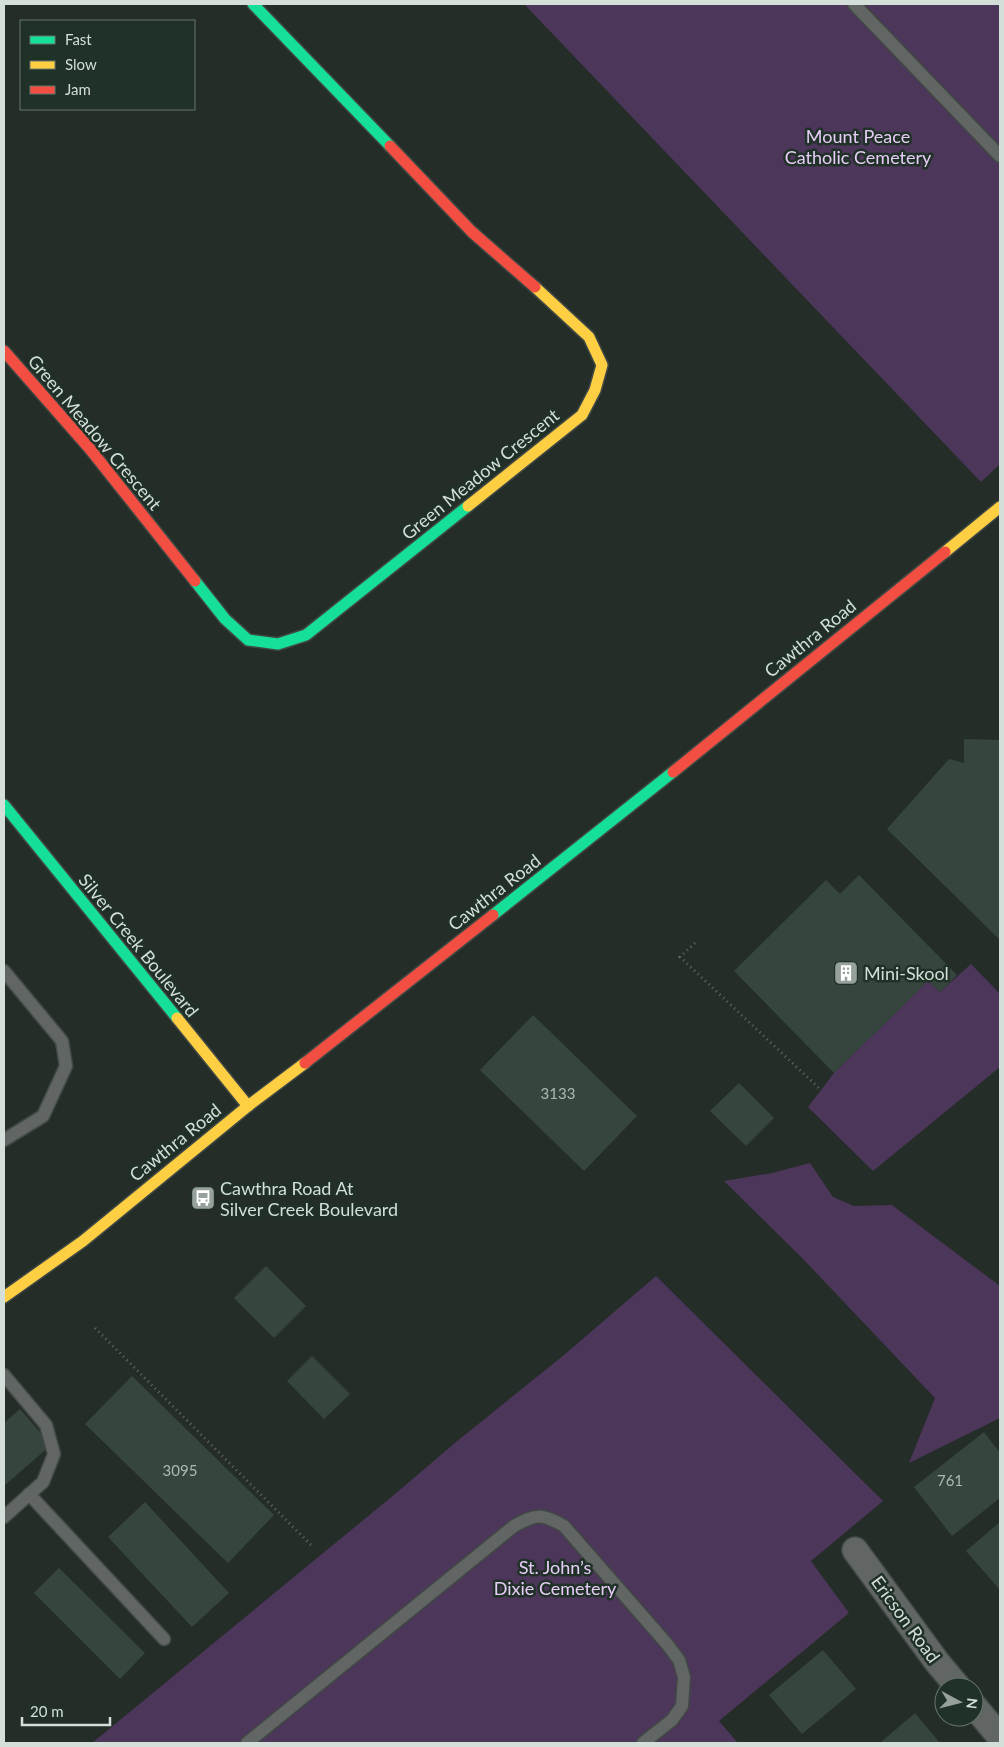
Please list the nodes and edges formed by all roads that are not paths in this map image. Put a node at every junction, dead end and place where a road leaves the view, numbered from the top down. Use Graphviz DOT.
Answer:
graph roads {
  1 [pos="253,4"];
  2 [pos="854,4"];
  3 [pos="1000,156"];
  4 [pos="4,352"];
  5 [pos="1000,506"];
  6 [pos="4,805"];
  7 [pos="4,971"];
  8 [pos="248,1106"];
  9 [pos="4,1140"];
  10 [pos="4,1297"];
  11 [pos="4,1375"];
  12 [pos="29,1494"];
  13 [pos="4,1517"];
  14 [pos="856,1550"];
  15 [pos="164,1639"];
  16 [pos="950,1677"];
  17 [pos="984,1718"];
  18 [pos="1000,1737"];
  19 [pos="247,1743"];
  20 [pos="643,1743"];
  1 -- 4 [label="street, Green Meadow Crescent"];
  2 -- 3 [label="lane"];
  5 -- 8 [label="street, Cawthra Road"];
  6 -- 8 [label="street, Silver Creek Boulevard"];
  7 -- 9 [label="lane"];
  8 -- 10 [label="street, Cawthra Road"];
  11 -- 12 [label="lane"];
  12 -- 13 [label="lane"];
  12 -- 15 [label="lane"];
  14 -- 16 [label="street, Ericson Road"];
  17 -- 18 [label="street"];
  19 -- 20 [label="lane"];
}
